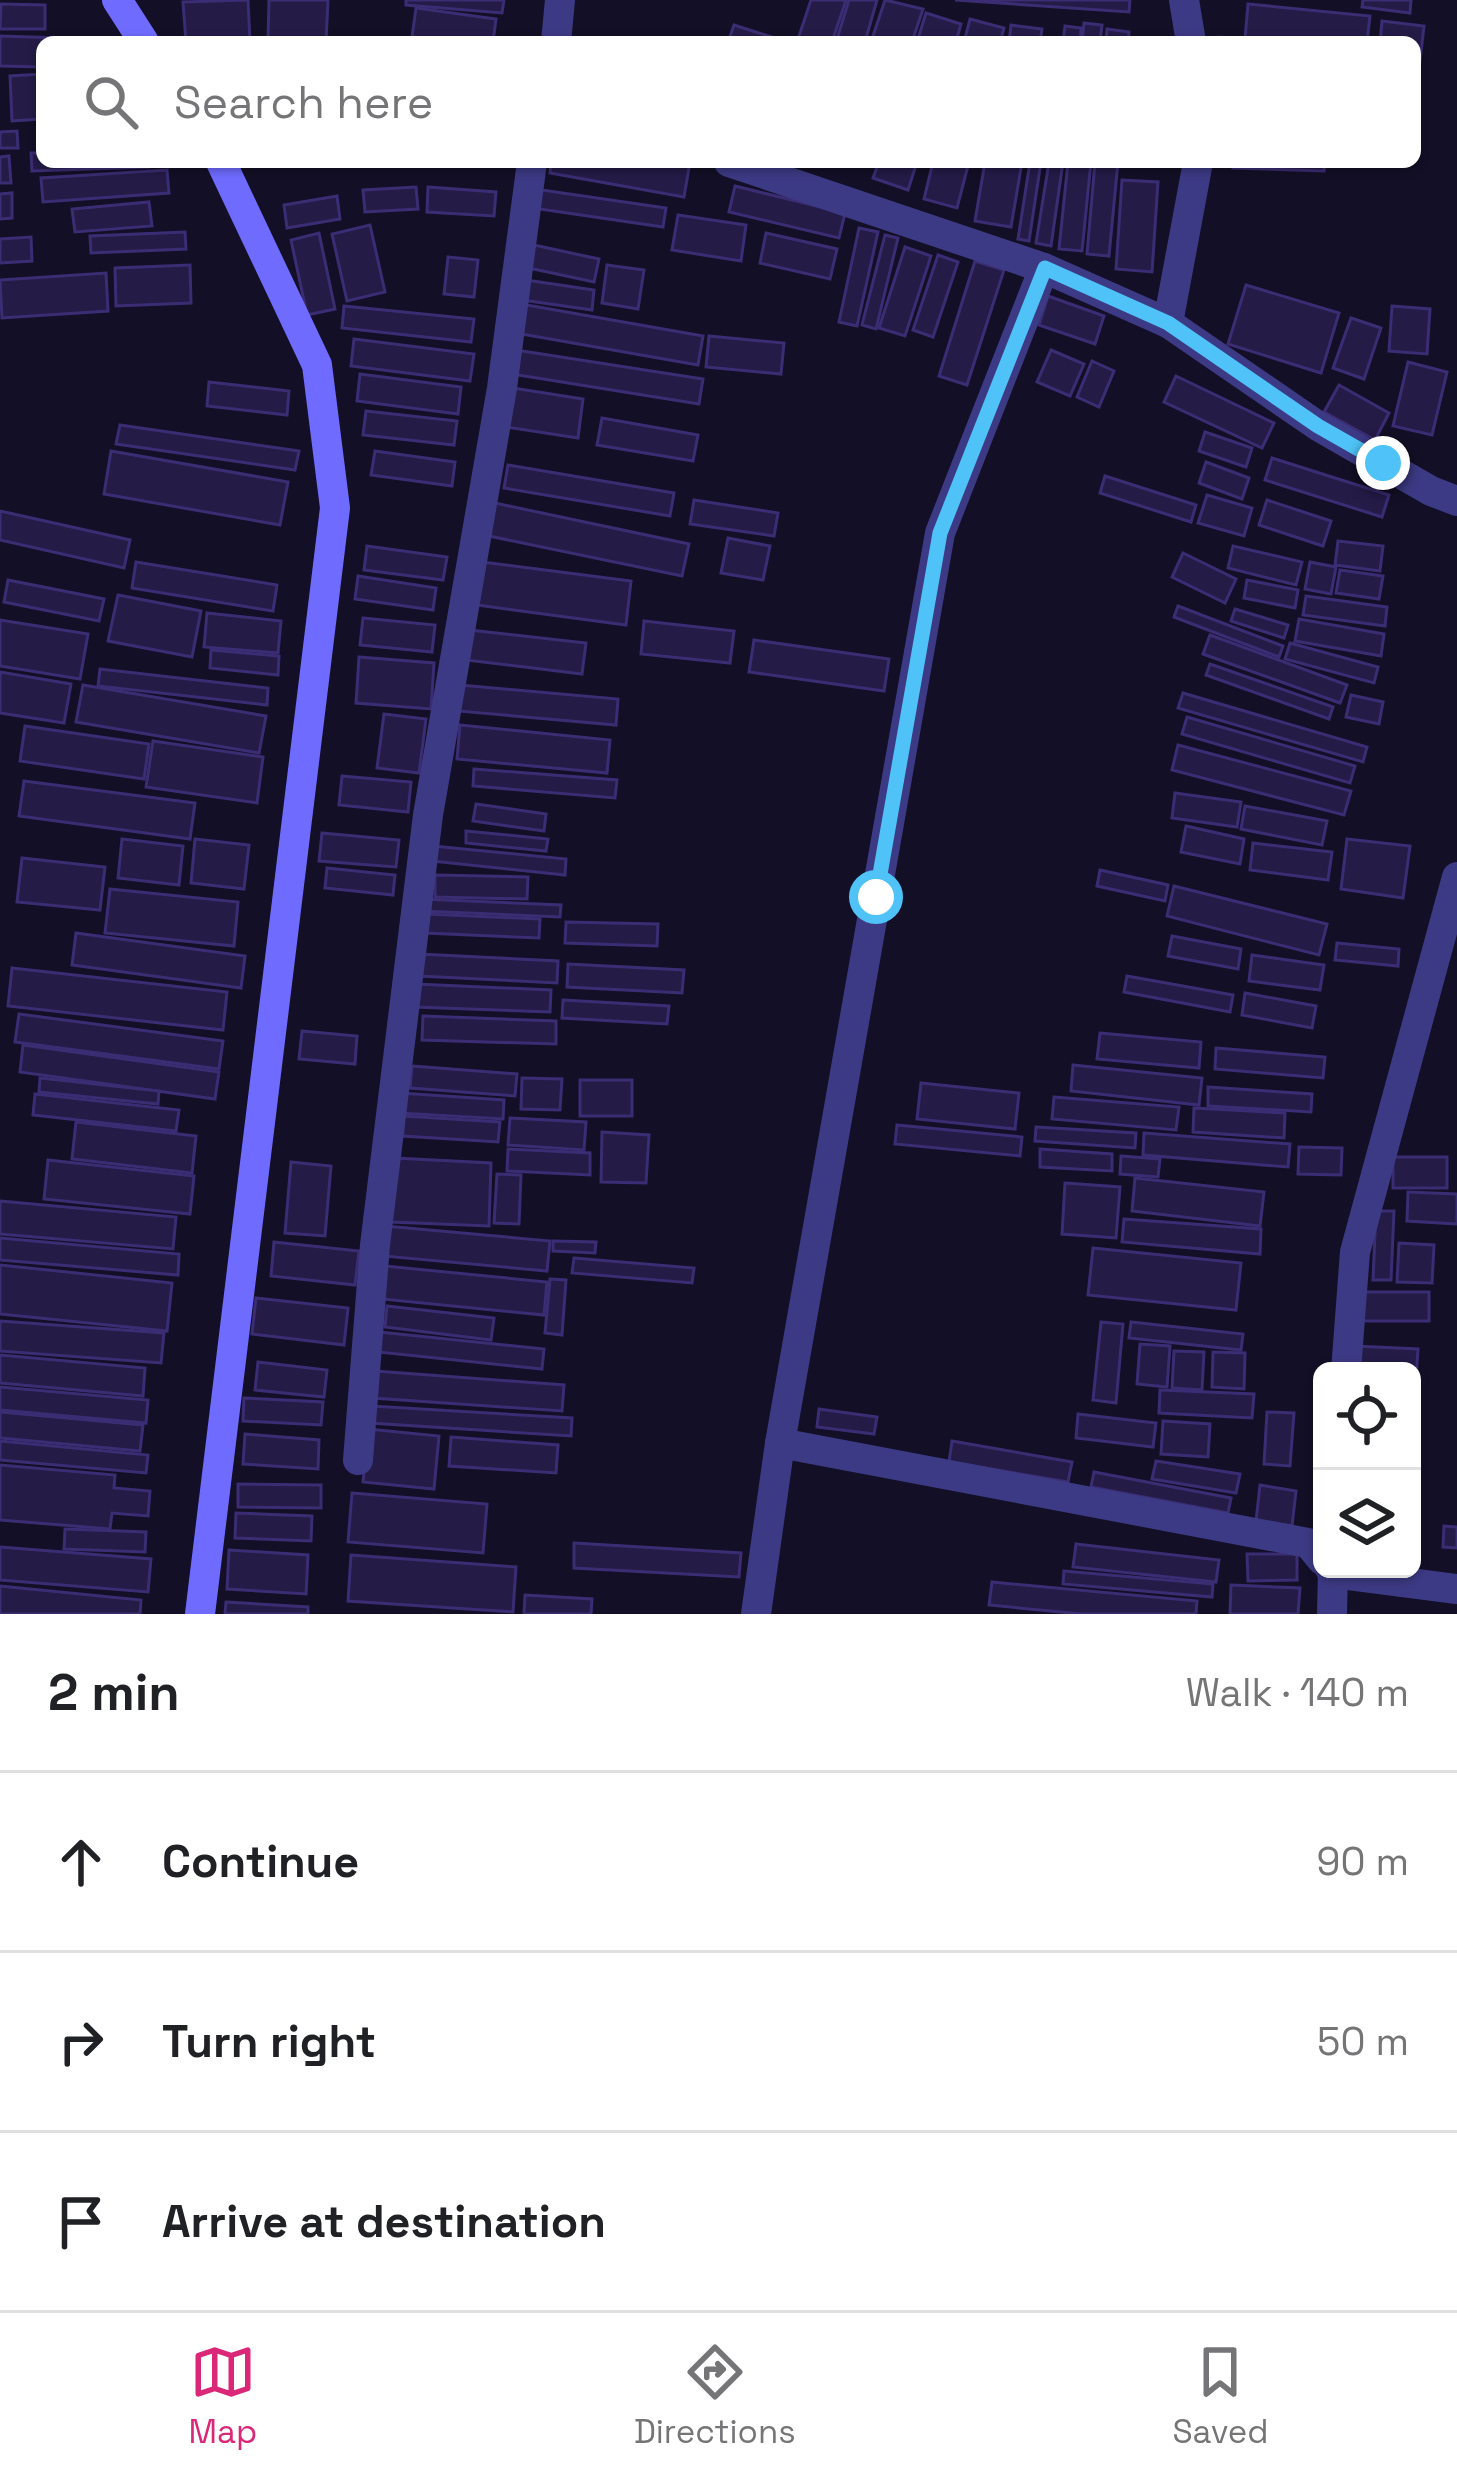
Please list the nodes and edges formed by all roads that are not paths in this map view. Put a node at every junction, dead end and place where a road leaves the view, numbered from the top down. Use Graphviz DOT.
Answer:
graph roads {
  1 [pos="117,0"];
  2 [pos="560,0"];
  3 [pos="1184,0"];
  4 [pos="140,36"];
  5 [pos="557,36"];
  6 [pos="1190,36"];
  7 [pos="223,168"];
  8 [pos="531,168"];
  9 [pos="747,168"];
  10 [pos="1197,168"];
  11 [pos="1045,268"];
  12 [pos="1168,323"];
  13 [pos="1457,502"];
  14 [pos="1457,877"];
  15 [pos="1347,1362"];
  16 [pos="780,1443"];
  17 [pos="358,1460"];
  18 [pos="1313,1549"];
  19 [pos="1330,1578"];
  20 [pos="1390,1578"];
  21 [pos="1457,1589"];
  22 [pos="200,1614"];
  23 [pos="756,1614"];
  24 [pos="1332,1614"];
  1 -- 4 [label="street"];
  2 -- 5 [label="street"];
  3 -- 6 [label="street"];
  7 -- 22 [label="street"];
  8 -- 17 [label="street"];
  9 -- 11 [label="street"];
  10 -- 12 [label="street"];
  11 -- 12 [label="street"];
  11 -- 16 [label="street"];
  12 -- 13 [label="street"];
  14 -- 15 [label="street"];
  16 -- 18 [label="street"];
  16 -- 23 [label="street"];
  19 -- 24 [label="street"];
  20 -- 21 [label="street"];
}
